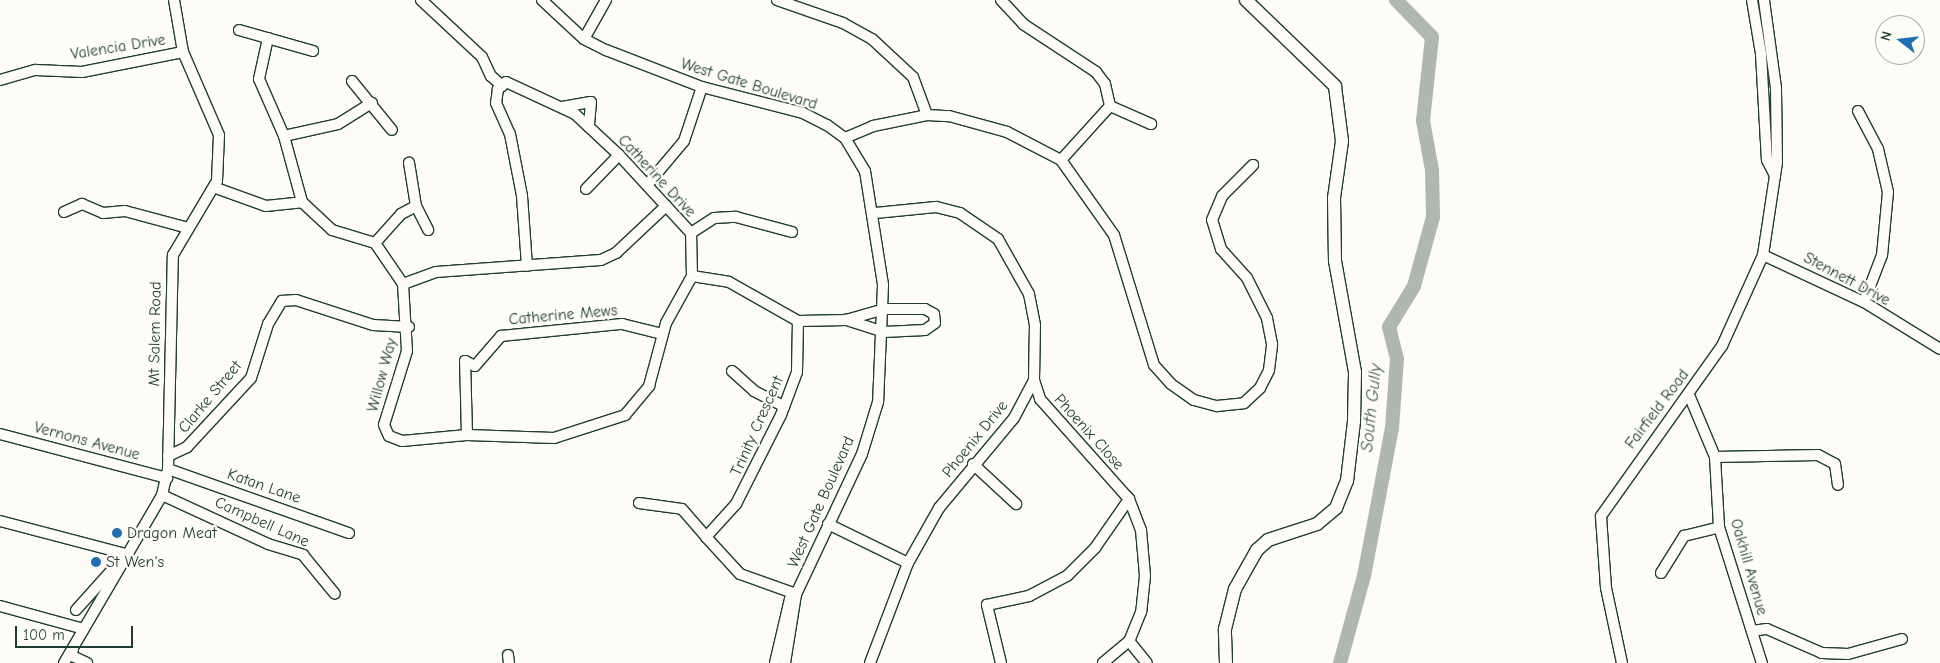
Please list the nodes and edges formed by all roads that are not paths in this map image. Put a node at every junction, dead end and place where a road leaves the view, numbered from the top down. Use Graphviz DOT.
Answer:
graph roads {
  1 [pos="174,0"];
  2 [pos="421,0"];
  3 [pos="542,0"];
  4 [pos="606,0"];
  5 [pos="777,0"];
  6 [pos="1000,0"];
  7 [pos="1246,0"];
  8 [pos="1752,0"];
  9 [pos="1764,0"];
  10 [pos="239,30"];
  11 [pos="268,38"];
  12 [pos="584,39"];
  13 [pos="312,51"];
  14 [pos="183,52"];
  15 [pos="0,80"];
  16 [pos="352,81"];
  17 [pos="502,86"];
  18 [pos="702,87"];
  19 [pos="372,103"];
  20 [pos="1110,106"];
  21 [pos="562,107"];
  22 [pos="1858,111"];
  23 [pos="927,115"];
  24 [pos="1151,124"];
  25 [pos="589,127"];
  26 [pos="392,130"];
  27 [pos="284,136"];
  28 [pos="844,138"];
  29 [pos="620,155"];
  30 [pos="1062,160"];
  31 [pos="409,163"];
  32 [pos="1253,165"];
  33 [pos="1775,177"];
  34 [pos="647,185"];
  35 [pos="216,188"];
  36 [pos="586,189"];
  37 [pos="302,202"];
  38 [pos="416,206"];
  39 [pos="666,206"];
  40 [pos="64,212"];
  41 [pos="875,213"];
  42 [pos="188,228"];
  43 [pos="428,230"];
  44 [pos="792,232"];
  45 [pos="691,233"];
  46 [pos="375,243"];
  47 [pos="1763,255"];
  48 [pos="527,266"];
  49 [pos="692,276"];
  50 [pos="403,284"];
  51 [pos="1864,302"];
  52 [pos="884,309"];
  53 [pos="846,320"];
  54 [pos="798,321"];
  55 [pos="409,327"];
  56 [pos="884,332"];
  57 [pos="662,334"];
  58 [pos="1940,349"];
  59 [pos="732,371"];
  60 [pos="1034,380"];
  61 [pos="1689,395"];
  62 [pos="784,406"];
  63 [pos="385,430"];
  64 [pos="0,434"];
  65 [pos="467,434"];
  66 [pos="168,456"];
  67 [pos="1715,457"];
  68 [pos="973,464"];
  69 [pos="168,473"];
  70 [pos="1838,485"];
  71 [pos="162,495"];
  72 [pos="1129,499"];
  73 [pos="639,503"];
  74 [pos="1016,504"];
  75 [pos="0,521"];
  76 [pos="828,524"];
  77 [pos="1719,527"];
  78 [pos="349,533"];
  79 [pos="706,537"];
  80 [pos="126,554"];
  81 [pos="908,563"];
  82 [pos="1661,573"];
  83 [pos="335,594"];
  84 [pos="796,594"];
  85 [pos="0,606"];
  86 [pos="76,610"];
  87 [pos="84,629"];
  88 [pos="1752,631"];
  89 [pos="1902,639"];
  90 [pos="1129,641"];
  91 [pos="64,663"];
  92 [pos="87,663"];
  93 [pos="775,663"];
  94 [pos="784,663"];
  95 [pos="870,663"];
  96 [pos="1001,663"];
  97 [pos="1103,663"];
  98 [pos="1147,663"];
  99 [pos="1226,663"];
  100 [pos="1622,663"];
  101 [pos="1762,663"];
  1 -- 14 [label="street"];
  2 -- 17 [label="street"];
  3 -- 12 [label="street, West Gate Boulevard"];
  4 -- 12 [label="street"];
  5 -- 23 [label="street"];
  6 -- 20 [label="street"];
  7 -- 99 [label="main road"];
  8 -- 33 [label="street, Fairfield Road"];
  9 -- 33 [label="street, Fairfield Road"];
  10 -- 11 [label="street"];
  11 -- 13 [label="street"];
  11 -- 27 [label="street"];
  12 -- 18 [label="street, West Gate Boulevard"];
  14 -- 15 [label="street, Valencia Drive"];
  14 -- 35 [label="street"];
  16 -- 19 [label="street"];
  17 -- 21 [label="street, Catherine Drive"];
  17 -- 48 [label="street"];
  18 -- 28 [label="street, West Gate Boulevard"];
  18 -- 34 [label="street"];
  19 -- 26 [label="street"];
  19 -- 27 [label="street"];
  20 -- 24 [label="street"];
  20 -- 30 [label="street"];
  21 -- 25 [label="street, Catherine Drive"];
  21 -- 25 [label="street"];
  22 -- 51 [label="street"];
  23 -- 28 [label="street"];
  23 -- 30 [label="street"];
  25 -- 29 [label="street, Catherine Drive"];
  27 -- 37 [label="street"];
  28 -- 41 [label="street, West Gate Boulevard"];
  29 -- 34 [label="street, Catherine Drive"];
  29 -- 36 [label="street"];
  30 -- 32 [label="street"];
  31 -- 38 [label="street"];
  33 -- 47 [label="street, Fairfield Road"];
  34 -- 39 [label="street, Catherine Drive"];
  35 -- 37 [label="street"];
  35 -- 42 [label="street, Mt Salem Road"];
  37 -- 46 [label="street"];
  38 -- 43 [label="street"];
  38 -- 46 [label="street"];
  39 -- 45 [label="street, Catherine Drive"];
  39 -- 48 [label="street"];
  40 -- 42 [label="street"];
  41 -- 52 [label="street, West Gate Boulevard"];
  41 -- 60 [label="street, Phoenix Drive"];
  42 -- 66 [label="street, Mt Salem Road"];
  44 -- 45 [label="street"];
  45 -- 49 [label="street, Catherine Drive"];
  46 -- 50 [label="street, Willow Way"];
  47 -- 51 [label="street, Stennett Drive"];
  47 -- 61 [label="street, Fairfield Road"];
  48 -- 50 [label="street"];
  49 -- 54 [label="street"];
  49 -- 57 [label="street, Catherine Drive"];
  50 -- 55 [label="street, Willow Way"];
  51 -- 58 [label="street, Stennett Drive"];
  52 -- 53 [label="street"];
  52 -- 56 [label="street, West Gate Boulevard"];
  52 -- 56 [label="street"];
  53 -- 54 [label="street"];
  53 -- 56 [label="street"];
  54 -- 62 [label="street, Trinity Crescent"];
  55 -- 63 [label="street, Willow Way"];
  55 -- 66 [label="street, Clarke Street"];
  56 -- 76 [label="street, West Gate Boulevard"];
  57 -- 65 [label="street, Catherine Drive"];
  57 -- 65 [label="street, Catherine Mews"];
  59 -- 62 [label="street"];
  60 -- 68 [label="street, Phoenix Drive"];
  60 -- 72 [label="street, Phoenix Close"];
  61 -- 67 [label="street, Oakhill Avenue"];
  61 -- 100 [label="street, Fairfield Road"];
  62 -- 79 [label="street, Trinity Crescent"];
  63 -- 65 [label="street, Catherine Drive"];
  64 -- 69 [label="street, Vernons Avenue"];
  66 -- 69 [label="street, Mt Salem Road"];
  67 -- 70 [label="street"];
  67 -- 77 [label="street, Oakhill Avenue"];
  68 -- 74 [label="street"];
  68 -- 81 [label="street, Phoenix Drive"];
  69 -- 71 [label="street, Mt Salem Road"];
  69 -- 78 [label="street, Katan Lane"];
  71 -- 80 [label="street, Mt Salem Road"];
  71 -- 83 [label="street, Campbell Lane"];
  72 -- 90 [label="street, Phoenix Close"];
  72 -- 96 [label="street"];
  73 -- 79 [label="street"];
  75 -- 80 [label="street"];
  76 -- 81 [label="street"];
  76 -- 84 [label="street, West Gate Boulevard"];
  77 -- 82 [label="street"];
  77 -- 88 [label="street, Oakhill Avenue"];
  79 -- 84 [label="street"];
  80 -- 86 [label="street"];
  80 -- 87 [label="street, Mt Salem Road"];
  81 -- 95 [label="street, Phoenix Drive"];
  84 -- 93 [label="street, West Gate Boulevard"];
  84 -- 94 [label="street, West Gate Boulevard"];
  85 -- 87 [label="street"];
  87 -- 91 [label="street, Mt Salem Road"];
  87 -- 92 [label="street"];
  88 -- 89 [label="street"];
  88 -- 101 [label="street, Oakhill Avenue"];
  90 -- 97 [label="street, Phoenix Close"];
  90 -- 98 [label="street"];
}
